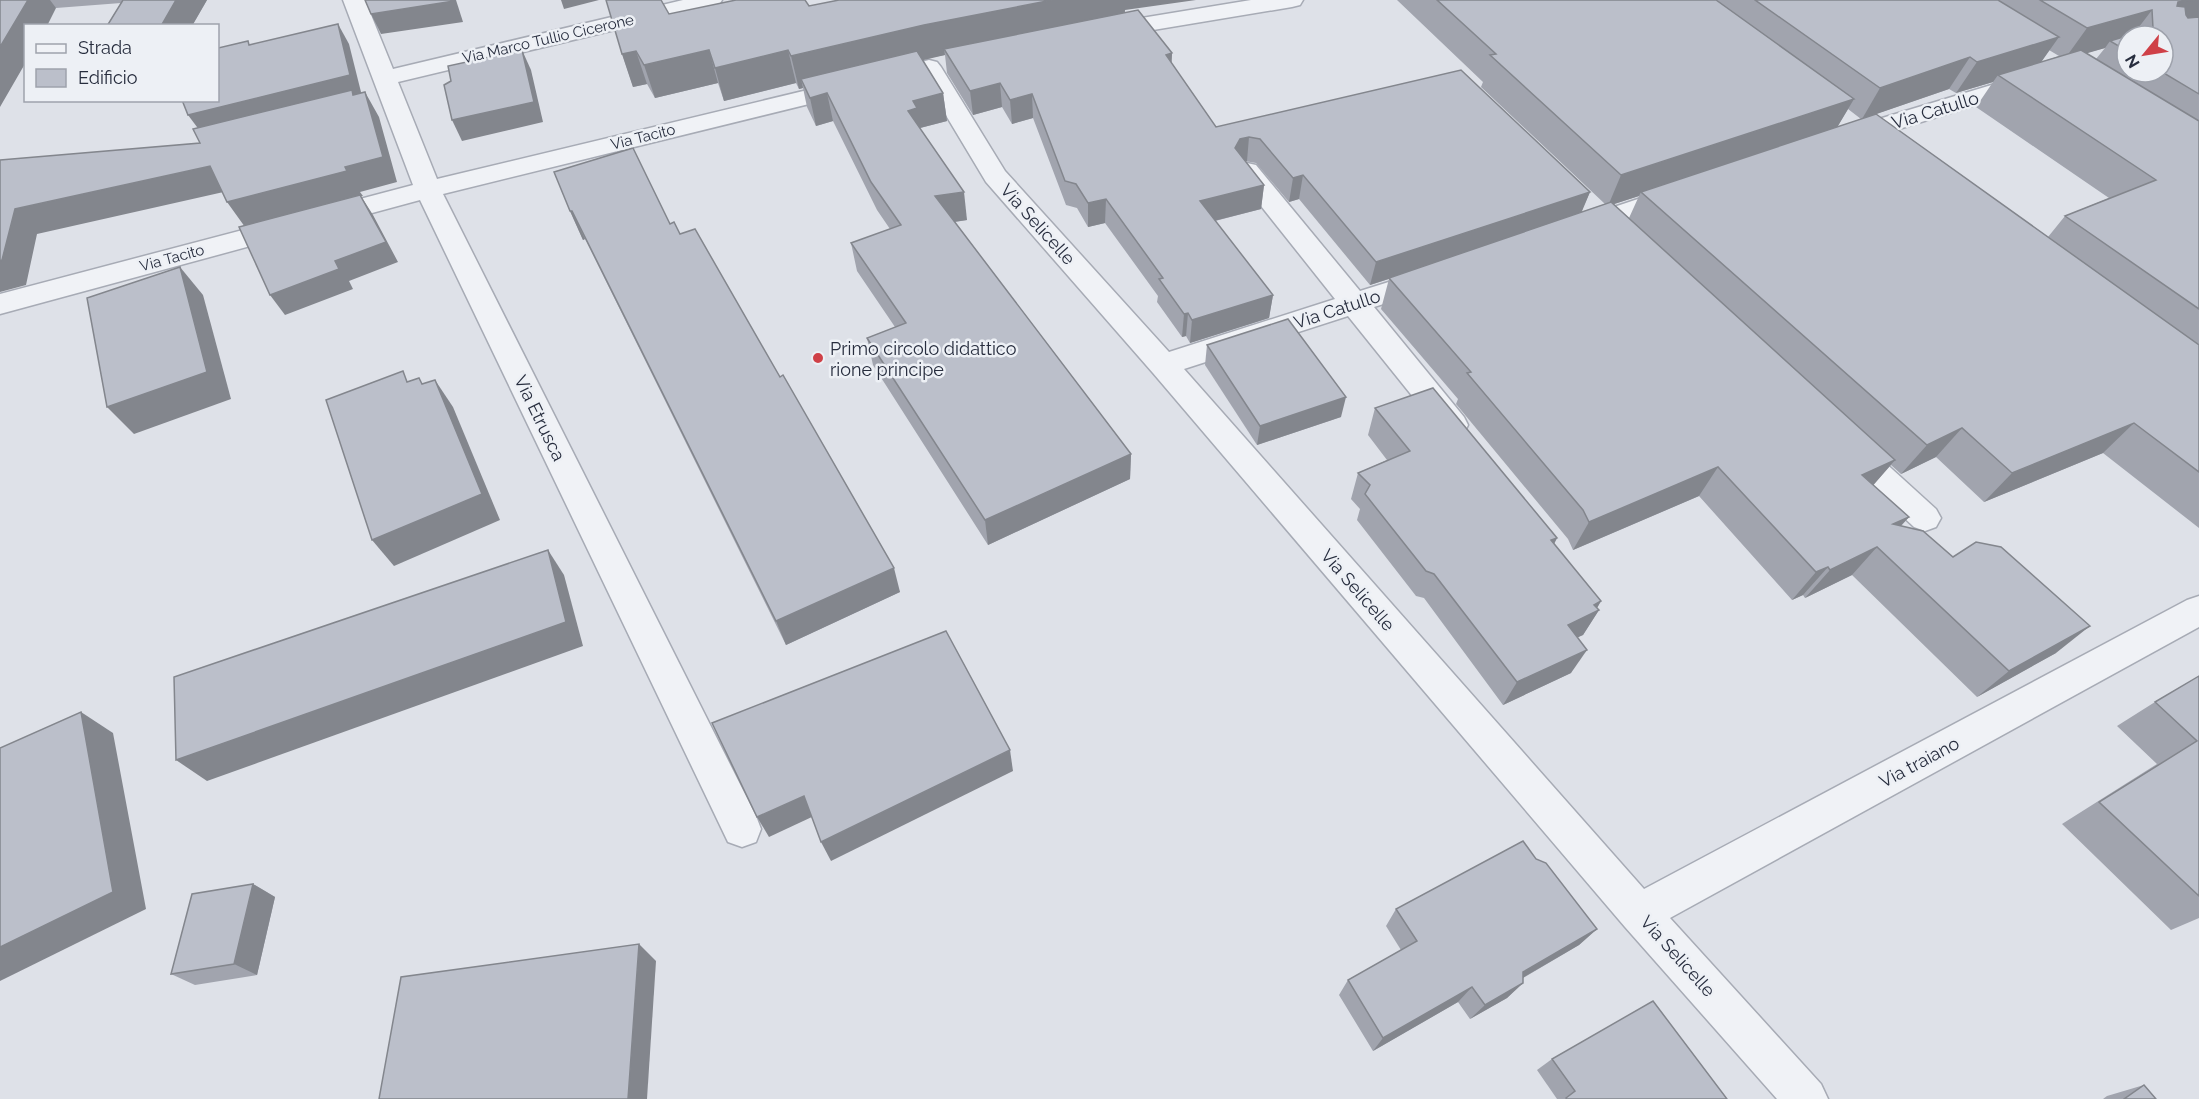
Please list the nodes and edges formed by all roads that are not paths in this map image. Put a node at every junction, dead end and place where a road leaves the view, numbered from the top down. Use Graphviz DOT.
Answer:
graph roads {
  1 [pos="354,0"];
  2 [pos="711,0"];
  3 [pos="1292,0"];
  4 [pos="1078,37"];
  5 [pos="929,67"];
  6 [pos="2050,74"];
  7 [pos="871,81"];
  8 [pos="382,93"];
  9 [pos="1826,145"];
  10 [pos="1247,171"];
  11 [pos="429,190"];
  12 [pos="1692,190"];
  13 [pos="1578,196"];
  14 [pos="1611,228"];
  15 [pos="1558,235"];
  16 [pos="1445,273"];
  17 [pos="0,304"];
  18 [pos="1355,304"];
  19 [pos="1163,365"];
  20 [pos="1829,430"];
  21 [pos="1473,450"];
  22 [pos="1924,518"];
  23 [pos="2199,610"];
  24 [pos="742,829"];
  25 [pos="1639,913"];
  26 [pos="1806,1099"];
  1 -- 8 [label="street, Via Etrusca"];
  2 -- 8 [label="street, Via Marco Tullio Cicerone"];
  3 -- 4 [label="street"];
  5 -- 19 [label="street, Via Selicelle"];
  6 -- 9 [label="street, Via Catullo"];
  7 -- 11 [label="street, Via Tacito"];
  8 -- 11 [label="street, Via Etrusca"];
  10 -- 18 [label="street"];
  11 -- 17 [label="street, Via Tacito"];
  11 -- 24 [label="street, Via Etrusca"];
  12 -- 14 [label="street"];
  13 -- 14 [label="street"];
  14 -- 15 [label="street"];
  16 -- 18 [label="street, Via Catullo"];
  18 -- 19 [label="street, Via Catullo"];
  18 -- 21 [label="street"];
  19 -- 25 [label="street, Via Selicelle"];
  20 -- 22 [label="street"];
  23 -- 25 [label="street, Via traiano"];
  25 -- 26 [label="street, Via Selicelle"];
}
